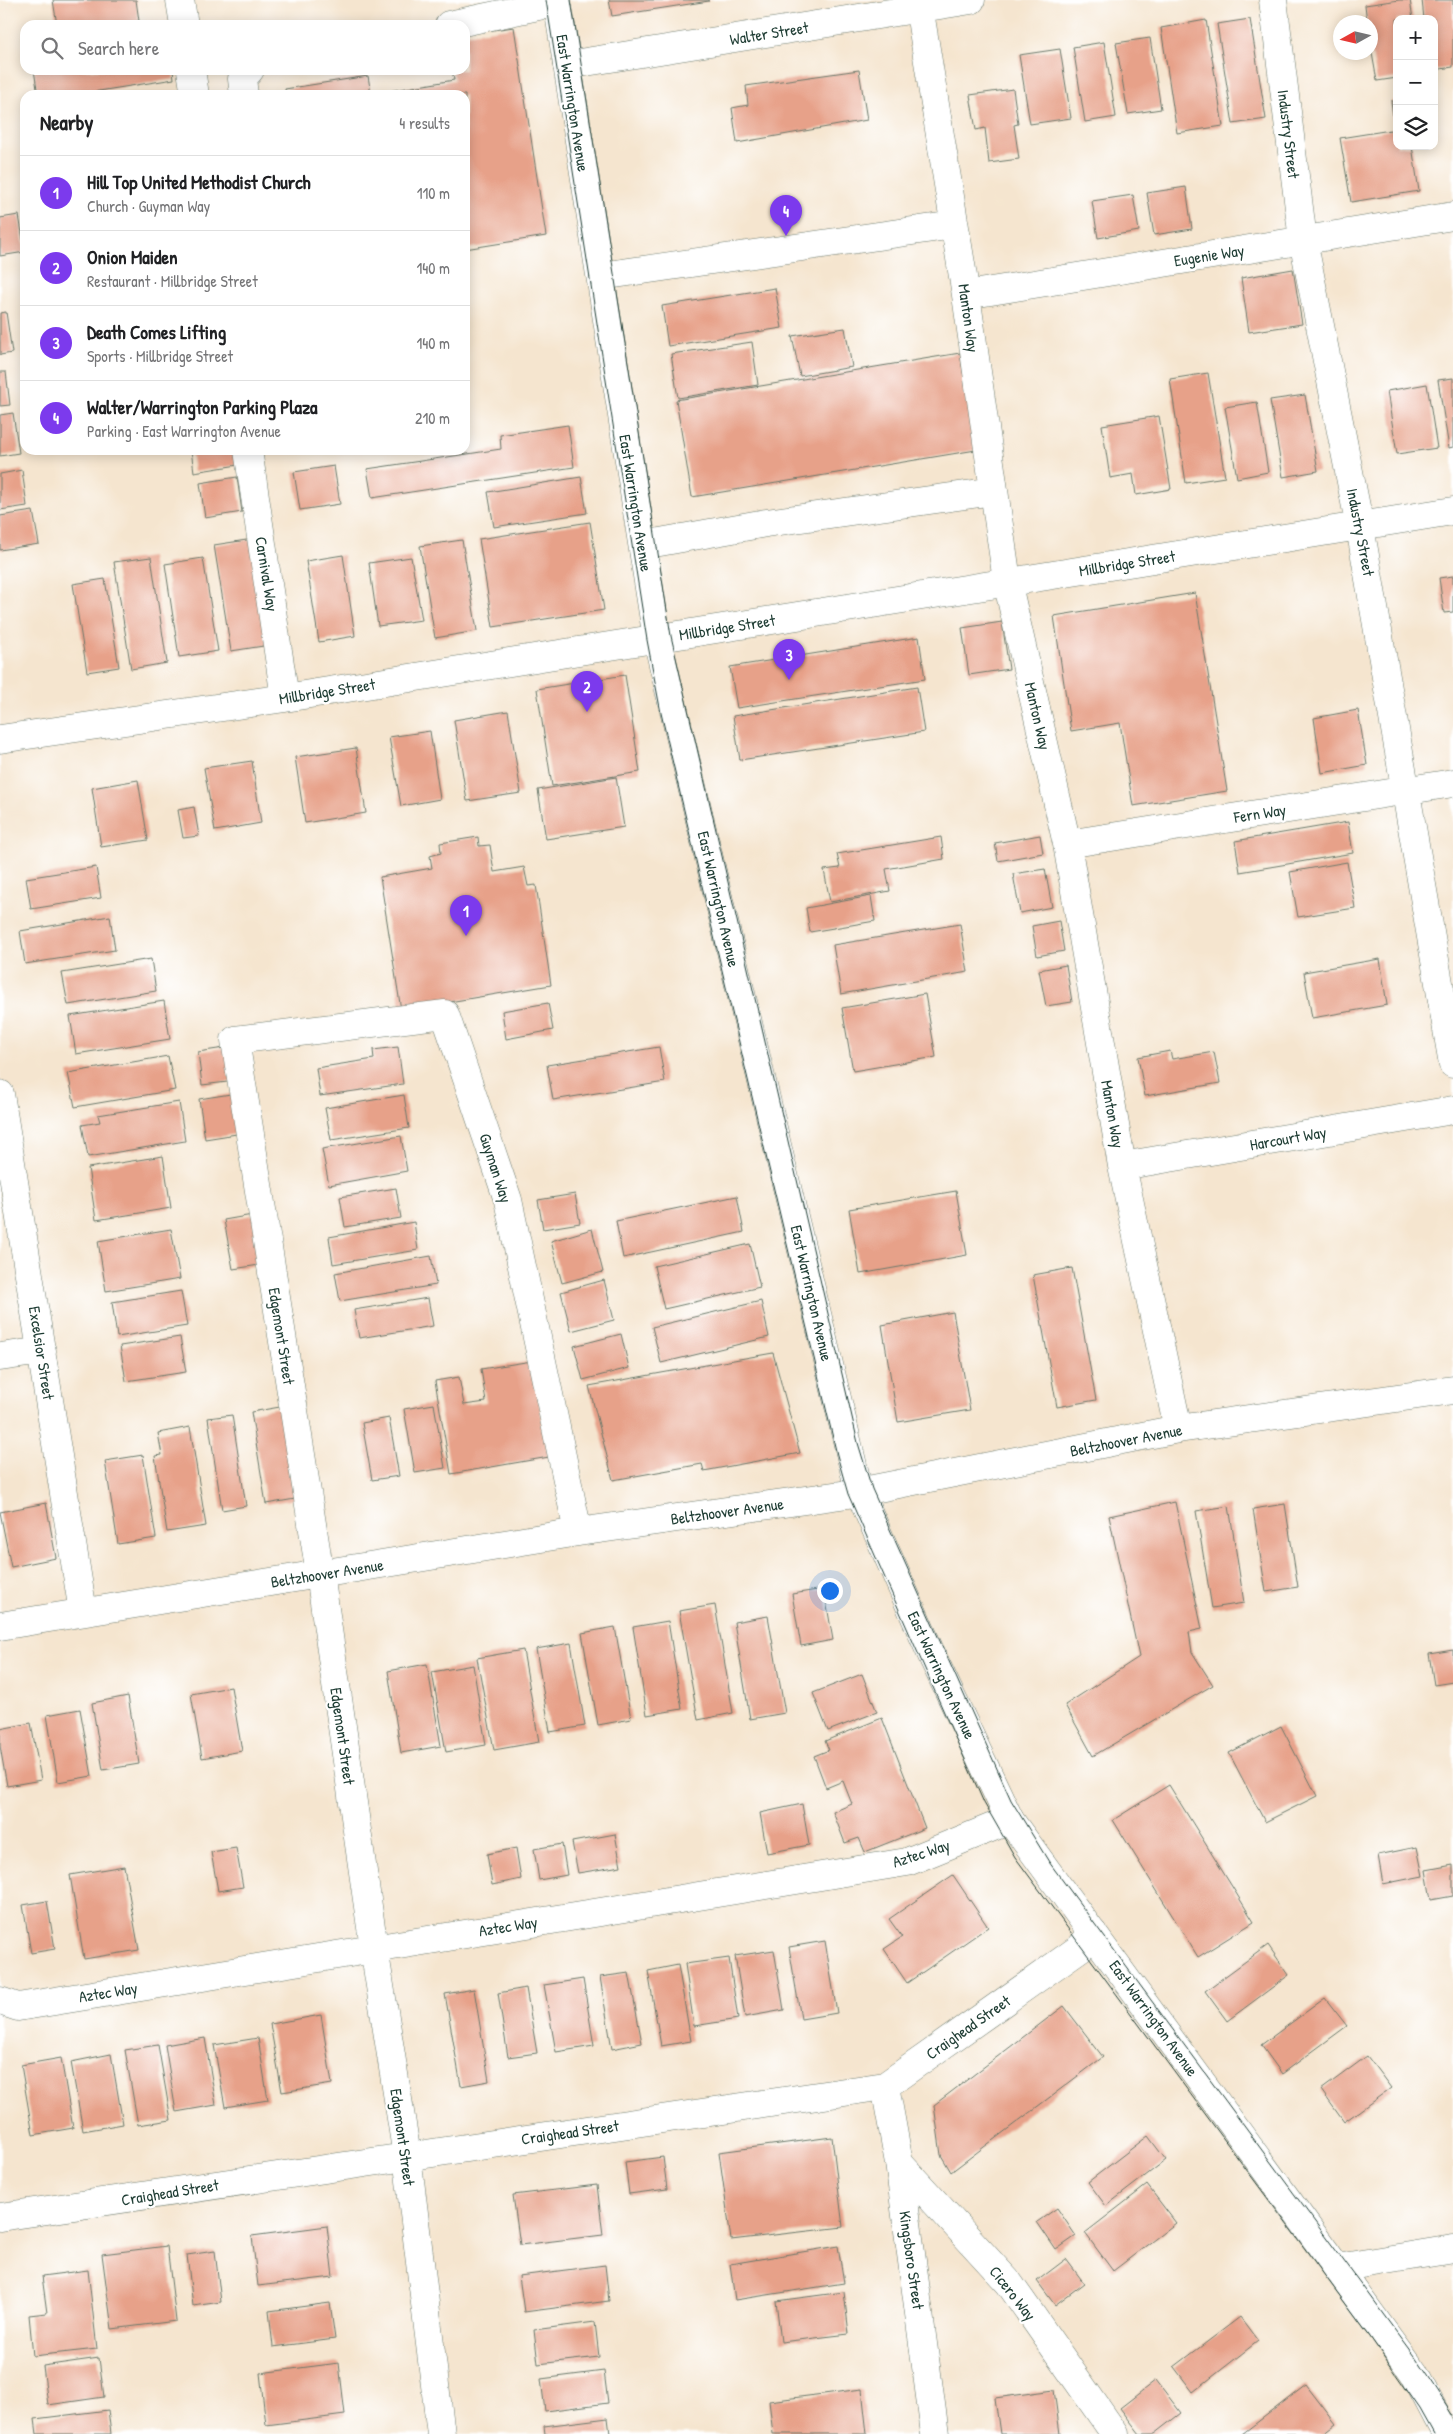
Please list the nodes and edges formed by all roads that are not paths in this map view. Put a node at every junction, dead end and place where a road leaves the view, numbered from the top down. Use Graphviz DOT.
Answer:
graph roads {
  1 [pos="180,0"];
  2 [pos="971,0"];
  3 [pos="1272,0"];
  4 [pos="557,1"];
  5 [pos="918,5"];
  6 [pos="183,20"];
  7 [pos="470,21"];
  8 [pos="567,65"];
  9 [pos="192,75"];
  10 [pos="246,75"];
  11 [pos="194,90"];
  12 [pos="243,90"];
  13 [pos="1453,216"];
  14 [pos="954,225"];
  15 [pos="1303,240"];
  16 [pos="601,276"];
  17 [pos="966,295"];
  18 [pos="249,455"];
  19 [pos="994,491"];
  20 [pos="1453,511"];
  21 [pos="1360,527"];
  22 [pos="643,546"];
  23 [pos="1007,581"];
  24 [pos="658,639"];
  25 [pos="285,698"];
  26 [pos="0,739"];
  27 [pos="1453,783"];
  28 [pos="1406,790"];
  29 [pos="1067,844"];
  30 [pos="235,1040"];
  31 [pos="1453,1064"];
  32 [pos="0,1094"];
  33 [pos="1453,1110"];
  34 [pos="1122,1166"];
  35 [pos="42,1351"];
  36 [pos="0,1357"];
  37 [pos="1453,1390"];
  38 [pos="1178,1429"];
  39 [pos="859,1492"];
  40 [pos="578,1532"];
  41 [pos="320,1574"];
  42 [pos="84,1612"];
  43 [pos="0,1626"];
  44 [pos="1010,1820"];
  45 [pos="1093,1933"];
  46 [pos="374,1948"];
  47 [pos="0,2000"];
  48 [pos="885,2086"];
  49 [pos="407,2156"];
  50 [pos="899,2162"];
  51 [pos="0,2217"];
  52 [pos="1453,2249"];
  53 [pos="1337,2268"];
  54 [pos="441,2434"];
  55 [pos="935,2434"];
  56 [pos="1115,2434"];
  57 [pos="1446,2434"];
  1 -- 6 [label="street"];
  2 -- 5 [label="street, Walter Street"];
  3 -- 15 [label="street, Industry Street"];
  4 -- 7 [label="street"];
  4 -- 8 [label="street, East Warrington Avenue"];
  5 -- 8 [label="street, Walter Street"];
  5 -- 14 [label="street, Manton Way"];
  8 -- 16 [label="street, East Warrington Avenue"];
  9 -- 11 [label="street"];
  10 -- 12 [label="street"];
  13 -- 15 [label="street, Eugenie Way"];
  14 -- 16 [label="street"];
  14 -- 17 [label="street, Manton Way"];
  15 -- 17 [label="street, Eugenie Way"];
  15 -- 21 [label="street, Industry Street"];
  16 -- 22 [label="street, East Warrington Avenue"];
  17 -- 19 [label="street, Manton Way"];
  18 -- 25 [label="street, Carnival Way"];
  19 -- 22 [label="street"];
  19 -- 23 [label="street, Manton Way"];
  20 -- 21 [label="street, Millbridge Street"];
  21 -- 23 [label="street, Millbridge Street"];
  21 -- 28 [label="street, Industry Street"];
  22 -- 24 [label="street, East Warrington Avenue"];
  23 -- 24 [label="street, Millbridge Street"];
  23 -- 29 [label="street, Manton Way"];
  24 -- 25 [label="street, Millbridge Street"];
  24 -- 39 [label="street, East Warrington Avenue"];
  25 -- 26 [label="street, Millbridge Street"];
  27 -- 28 [label="street, Fern Way"];
  28 -- 29 [label="street, Fern Way"];
  28 -- 31 [label="street, Industry Street"];
  29 -- 34 [label="street, Manton Way"];
  30 -- 40 [label="street, Guyman Way"];
  30 -- 41 [label="street, Edgemont Street"];
  32 -- 35 [label="street, Excelsior Street"];
  33 -- 34 [label="street, Harcourt Way"];
  34 -- 38 [label="street, Manton Way"];
  35 -- 36 [label="street"];
  35 -- 42 [label="street, Excelsior Street"];
  37 -- 38 [label="street, Beltzhoover Avenue"];
  38 -- 39 [label="street, Beltzhoover Avenue"];
  39 -- 40 [label="street, Beltzhoover Avenue"];
  39 -- 44 [label="street, East Warrington Avenue"];
  40 -- 41 [label="street, Beltzhoover Avenue"];
  41 -- 42 [label="street, Beltzhoover Avenue"];
  41 -- 46 [label="street, Edgemont Street"];
  42 -- 43 [label="street, Beltzhoover Avenue"];
  44 -- 45 [label="street, East Warrington Avenue"];
  44 -- 46 [label="street, Aztec Way"];
  45 -- 48 [label="street, Craighead Street"];
  45 -- 53 [label="street, East Warrington Avenue"];
  46 -- 47 [label="street, Aztec Way"];
  46 -- 49 [label="street, Edgemont Street"];
  48 -- 49 [label="street, Craighead Street"];
  48 -- 50 [label="street, Kingsboro Street"];
  49 -- 51 [label="street, Craighead Street"];
  49 -- 54 [label="street, Edgemont Street"];
  50 -- 55 [label="street, Kingsboro Street"];
  50 -- 56 [label="street, Cicero Way"];
  52 -- 53 [label="street"];
  53 -- 57 [label="street, East Warrington Avenue"];
}
